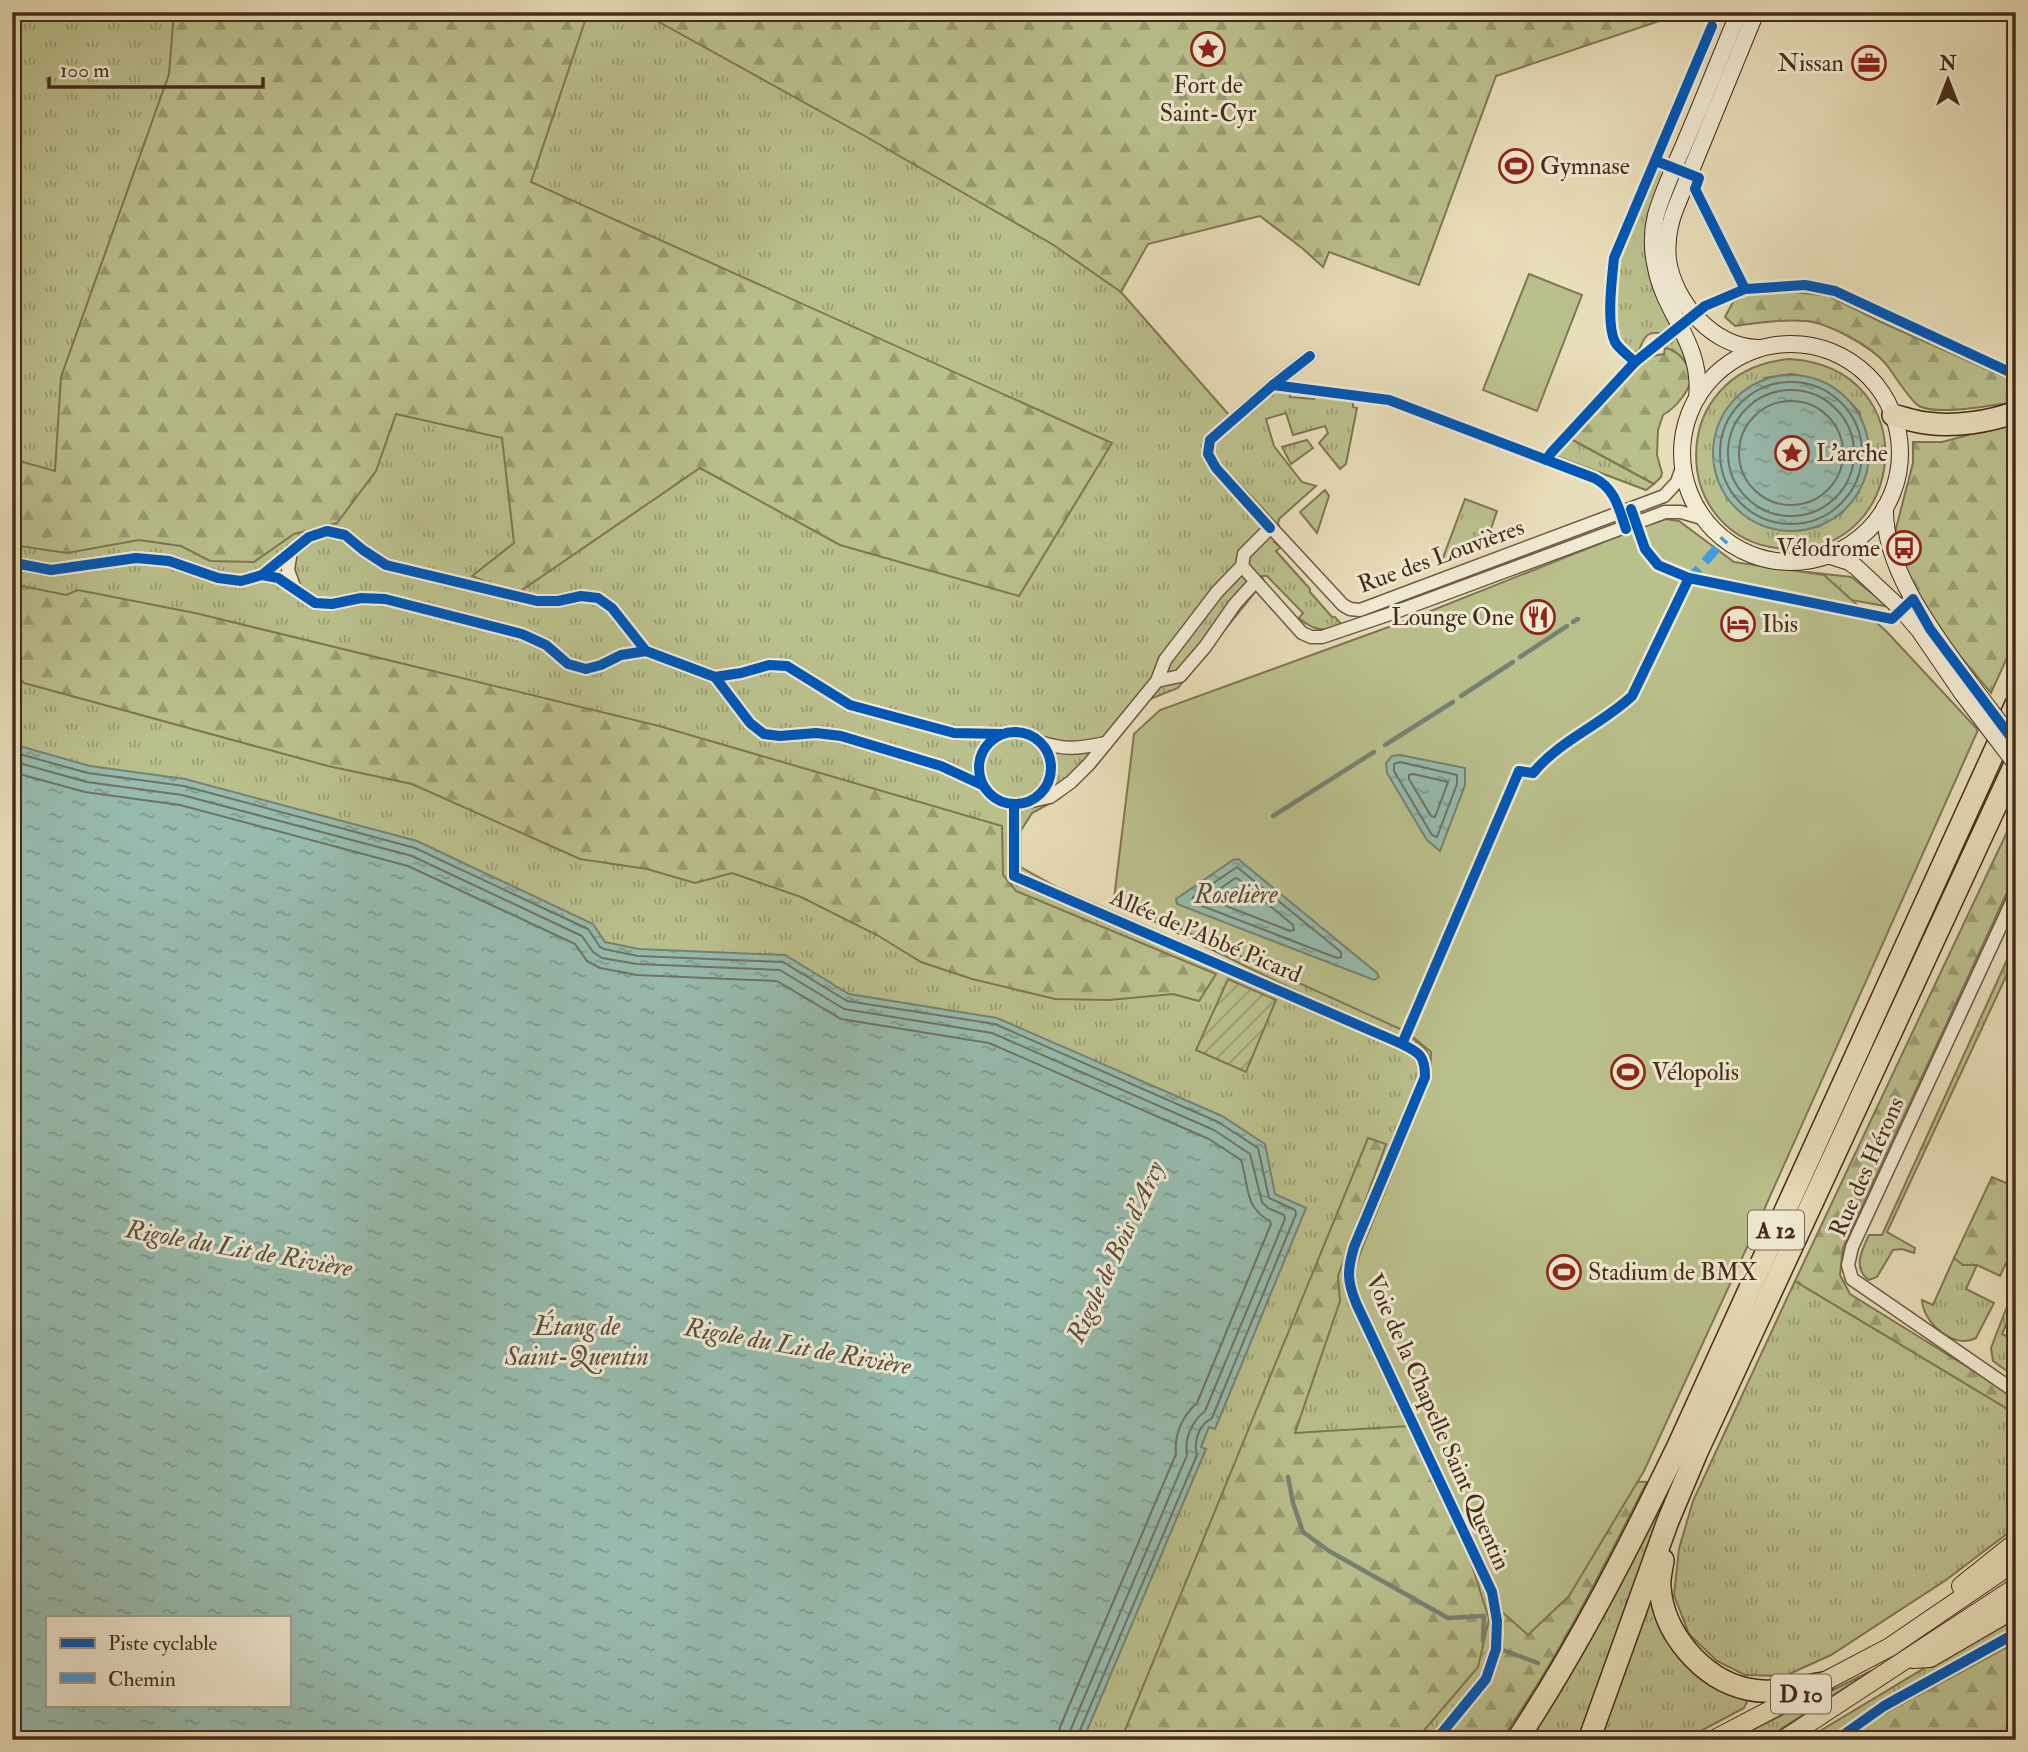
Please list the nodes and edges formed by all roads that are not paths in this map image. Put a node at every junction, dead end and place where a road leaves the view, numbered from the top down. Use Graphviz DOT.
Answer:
graph roads {
  1 [pos="1739,12"];
  2 [pos="1756,12"];
  3 [pos="1764,348"];
  4 [pos="1310,356"];
  5 [pos="1697,398"];
  6 [pos="2016,412"];
  7 [pos="1893,415"];
  8 [pos="1683,465"];
  9 [pos="1885,507"];
  10 [pos="1705,519"];
  11 [pos="1270,528"];
  12 [pos="291,551"];
  13 [pos="1827,555"];
  14 [pos="12,559"];
  15 [pos="1242,566"];
  16 [pos="262,575"];
  17 [pos="1255,582"];
  18 [pos="295,589"];
  19 [pos="1187,632"];
  20 [pos="1205,647"];
  21 [pos="646,651"];
  22 [pos="715,677"];
  23 [pos="1157,681"];
  24 [pos="1966,687"];
  25 [pos="2016,704"];
  26 [pos="1002,734"];
  27 [pos="1040,742"];
  28 [pos="1107,743"];
  29 [pos="2016,744"];
  30 [pos="2016,763"];
  31 [pos="982,785"];
  32 [pos="1032,801"];
  33 [pos="1014,805"];
  34 [pos="2016,893"];
  35 [pos="1402,1044"];
  36 [pos="2016,1392"];
  37 [pos="1668,1521"];
  38 [pos="2016,1542"];
  39 [pos="2016,1561"];
  40 [pos="2016,1587"];
  41 [pos="2016,1608"];
  42 [pos="1890,1647"];
  43 [pos="1906,1660"];
  44 [pos="1823,1682"];
  45 [pos="1436,1740"];
  46 [pos="1517,1740"];
  47 [pos="1590,1740"];
  48 [pos="1713,1740"];
  49 [pos="1783,1740"];
  1 -- 5 [label="main road"];
  2 -- 3 [label="main road"];
  3 -- 5 [label="main road"];
  3 -- 7 [label="main road"];
  4 -- 11 [label="street, Rue des Louvières"];
  5 -- 8 [label="main road"];
  6 -- 7 [label="highway"];
  7 -- 9 [label="main road"];
  8 -- 10 [label="main road"];
  8 -- 11 [label="street, Rue des Louvières"];
  9 -- 13 [label="main road"];
  9 -- 24 [label="main road"];
  10 -- 13 [label="main road"];
  10 -- 17 [label="street, Rue des Louvières"];
  11 -- 15 [label="street"];
  12 -- 16 [label="street"];
  12 -- 18 [label="street"];
  12 -- 21 [label="street"];
  13 -- 24 [label="main road"];
  14 -- 16 [label="street"];
  15 -- 17 [label="street, Rue des Louvières"];
  15 -- 19 [label="street"];
  16 -- 18 [label="street"];
  17 -- 20 [label="street"];
  18 -- 21 [label="street"];
  19 -- 20 [label="street"];
  19 -- 23 [label="street"];
  20 -- 23 [label="street"];
  21 -- 22 [label="street"];
  22 -- 26 [label="street"];
  22 -- 31 [label="street"];
  23 -- 28 [label="street"];
  24 -- 29 [label="main road, bridge"];
  24 -- 30 [label="main road, bridge"];
  25 -- 46 [label="highway, A 12"];
  26 -- 27 [label="street"];
  26 -- 31 [label="street"];
  27 -- 28 [label="street"];
  27 -- 32 [label="street"];
  28 -- 32 [label="street"];
  30 -- 37 [label="highway, A 12"];
  31 -- 33 [label="street"];
  32 -- 33 [label="street"];
  33 -- 35 [label="street, Allée de l'Abbé Picard"];
  34 -- 36 [label="street, Rue des Hérons"];
  35 -- 45 [label="street, Voie de la Chapelle Saint Quentin"];
  37 -- 44 [label="highway"];
  37 -- 47 [label="highway, A 12"];
  38 -- 42 [label="main road, D 10"];
  39 -- 42 [label="main road, D 10"];
  40 -- 43 [label="main road, D 10"];
  41 -- 43 [label="main road, D 10"];
  42 -- 44 [label="main road, D 10"];
  43 -- 49 [label="main road, D 10"];
  44 -- 48 [label="main road, D 10"];
}
